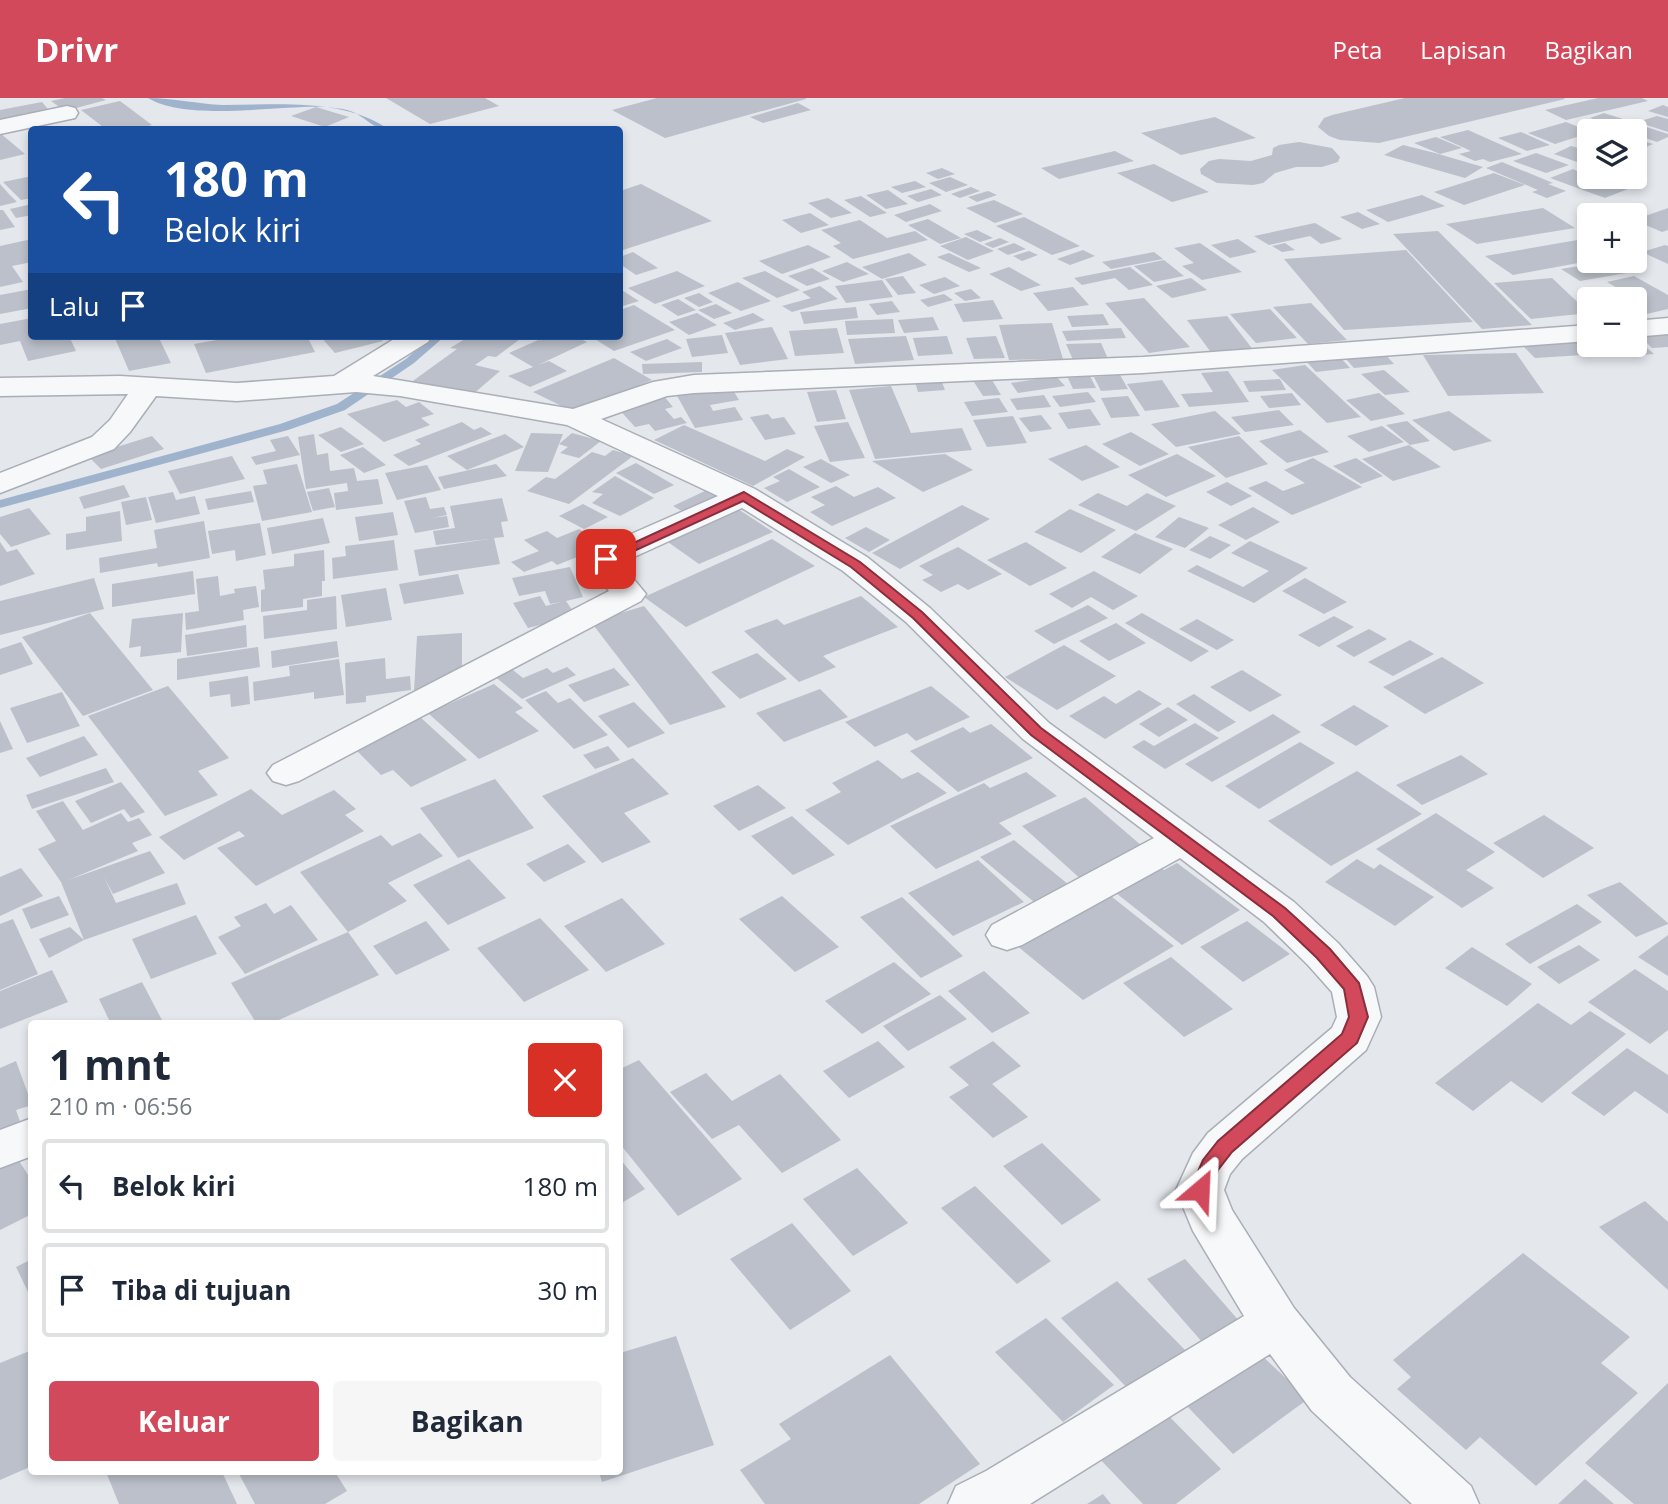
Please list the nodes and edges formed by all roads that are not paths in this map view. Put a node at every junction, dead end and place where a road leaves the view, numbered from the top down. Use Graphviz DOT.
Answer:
graph roads {
  1 [pos="67,113"];
  2 [pos="0,127"];
  3 [pos="1668,326"];
  4 [pos="1647,328"];
  5 [pos="1577,334"];
  6 [pos="412,340"];
  7 [pos="348,384"];
  8 [pos="148,386"];
  9 [pos="0,387"];
  10 [pos="575,418"];
  11 [pos="0,484"];
  12 [pos="744,496"];
  13 [pos="286,773"];
  14 [pos="1182,840"];
  15 [pos="1007,935"];
  16 [pos="28,1138"];
  17 [pos="0,1150"];
  18 [pos="1276,1323"];
  19 [pos="976,1504"];
  20 [pos="1451,1504"];
  1 -- 2 [label="street"];
  3 -- 4 [label="street"];
  5 -- 10 [label="street"];
  6 -- 7 [label="street"];
  7 -- 8 [label="street"];
  7 -- 10 [label="street"];
  8 -- 9 [label="street"];
  8 -- 11 [label="street"];
  10 -- 12 [label="street"];
  12 -- 13 [label="street"];
  12 -- 14 [label="street"];
  14 -- 15 [label="street"];
  14 -- 18 [label="street"];
  16 -- 17 [label="street"];
  18 -- 19 [label="street"];
  18 -- 20 [label="street"];
}
